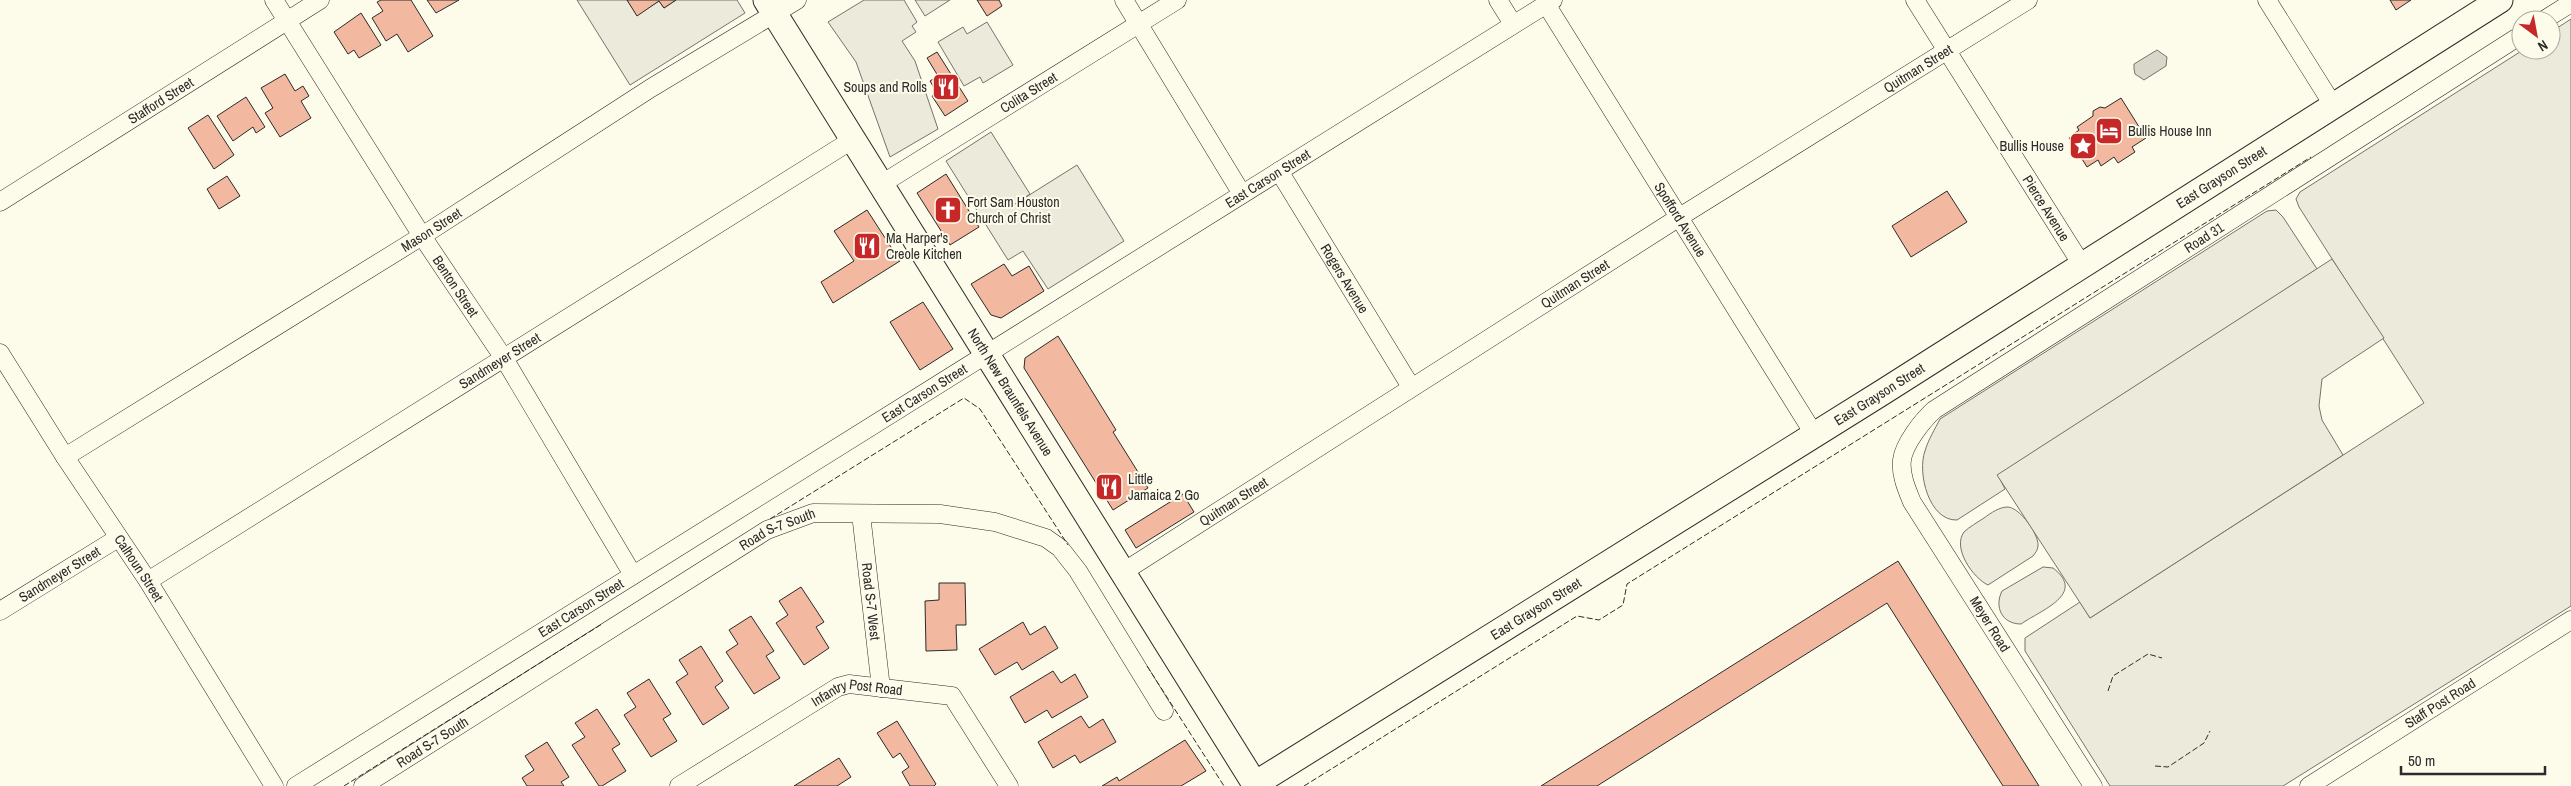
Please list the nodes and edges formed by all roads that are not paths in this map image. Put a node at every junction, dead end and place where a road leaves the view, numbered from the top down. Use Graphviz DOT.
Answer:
graph roads {
  1 [pos="274,0"];
  2 [pos="320,0"];
  3 [pos="797,0"];
  4 [pos="1124,0"];
  5 [pos="1177,0"];
  6 [pos="1498,0"];
  7 [pos="1915,0"];
  8 [pos="2028,0"];
  9 [pos="2267,0"];
  10 [pos="2500,0"];
  11 [pos="1550,2"];
  12 [pos="2571,3"];
  13 [pos="770,7"];
  14 [pos="2560,10"];
  15 [pos="287,22"];
  16 [pos="1139,24"];
  17 [pos="1513,24"];
  18 [pos="2511,41"];
  19 [pos="1948,51"];
  20 [pos="2333,105"];
  21 [pos="852,140"];
  22 [pos="1279,171"];
  23 [pos="880,185"];
  24 [pos="1242,194"];
  25 [pos="0,202"];
  26 [pos="1678,218"];
  27 [pos="422,236"];
  28 [pos="2082,265"];
  29 [pos="0,353"];
  30 [pos="986,354"];
  31 [pos="505,360"];
  32 [pos="1411,387"];
  33 [pos="1814,434"];
  34 [pos="1903,456"];
  35 [pos="65,457"];
  36 [pos="861,514"];
  37 [pos="118,538"];
  38 [pos="1123,572"];
  39 [pos="633,575"];
  40 [pos="148,581"];
  41 [pos="0,611"];
  42 [pos="2571,620"];
  43 [pos="881,688"];
  44 [pos="1164,711"];
  45 [pos="1004,784"];
  46 [pos="1256,785"];
  47 [pos="274,786"];
  48 [pos="296,786"];
  49 [pos="363,786"];
  50 [pos="679,786"];
  51 [pos="2093,786"];
  52 [pos="2309,786"];
  1 -- 15 [label="street, Benton Street"];
  2 -- 15 [label="street, Stafford Street"];
  3 -- 13 [label="street, Mason Street"];
  4 -- 16 [label="street"];
  5 -- 16 [label="street, Colita Street"];
  6 -- 17 [label="street"];
  7 -- 19 [label="street, Pierce Avenue"];
  8 -- 19 [label="street, Quitman Street"];
  9 -- 20 [label="street"];
  10 -- 20 [label="street, East Grayson Street"];
  11 -- 17 [label="street, East Carson Street"];
  11 -- 26 [label="street, Spofford Avenue"];
  12 -- 14 [label="street"];
  13 -- 21 [label="street, North New Braunfels Avenue"];
  13 -- 27 [label="street, Mason Street"];
  15 -- 25 [label="street, Stafford Street"];
  15 -- 27 [label="street, Benton Street"];
  16 -- 23 [label="street, Colita Street"];
  16 -- 24 [label="street"];
  17 -- 22 [label="street, East Carson Street"];
  18 -- 34 [label="street, Road 31"];
  19 -- 26 [label="street, Quitman Street"];
  19 -- 28 [label="street, Pierce Avenue"];
  20 -- 28 [label="street, East Grayson Street"];
  21 -- 23 [label="street, North New Braunfels Avenue"];
  21 -- 31 [label="street, Sandmeyer Street"];
  22 -- 24 [label="street, East Carson Street"];
  22 -- 32 [label="street, Rogers Avenue"];
  23 -- 30 [label="street, North New Braunfels Avenue"];
  24 -- 30 [label="street, East Carson Street"];
  26 -- 32 [label="street, Quitman Street"];
  26 -- 33 [label="street, Spofford Avenue"];
  27 -- 31 [label="street, Benton Street"];
  27 -- 35 [label="street, Mason Street"];
  28 -- 33 [label="street, East Grayson Street"];
  29 -- 35 [label="street, Calhoun Street"];
  30 -- 38 [label="street, North New Braunfels Avenue"];
  30 -- 39 [label="street, East Carson Street"];
  31 -- 39 [label="street, Benton Street"];
  31 -- 40 [label="street, Sandmeyer Street"];
  32 -- 38 [label="street, Quitman Street"];
  33 -- 46 [label="street, East Grayson Street"];
  34 -- 51 [label="street, Meyer Road"];
  35 -- 37 [label="street, Calhoun Street"];
  36 -- 43 [label="street, Road S-7 West"];
  36 -- 44 [label="street, Road S-7 South"];
  36 -- 49 [label="street, Road S-7 South"];
  37 -- 40 [label="street, Calhoun Street"];
  37 -- 41 [label="street, Sandmeyer Street"];
  38 -- 46 [label="street, North New Braunfels Avenue"];
  39 -- 48 [label="street, East Carson Street"];
  40 -- 47 [label="street, Calhoun Street"];
  42 -- 52 [label="street, Staff Post Road"];
  43 -- 45 [label="street, Infantry Post Road"];
  43 -- 50 [label="street, Infantry Post Road"];
}
